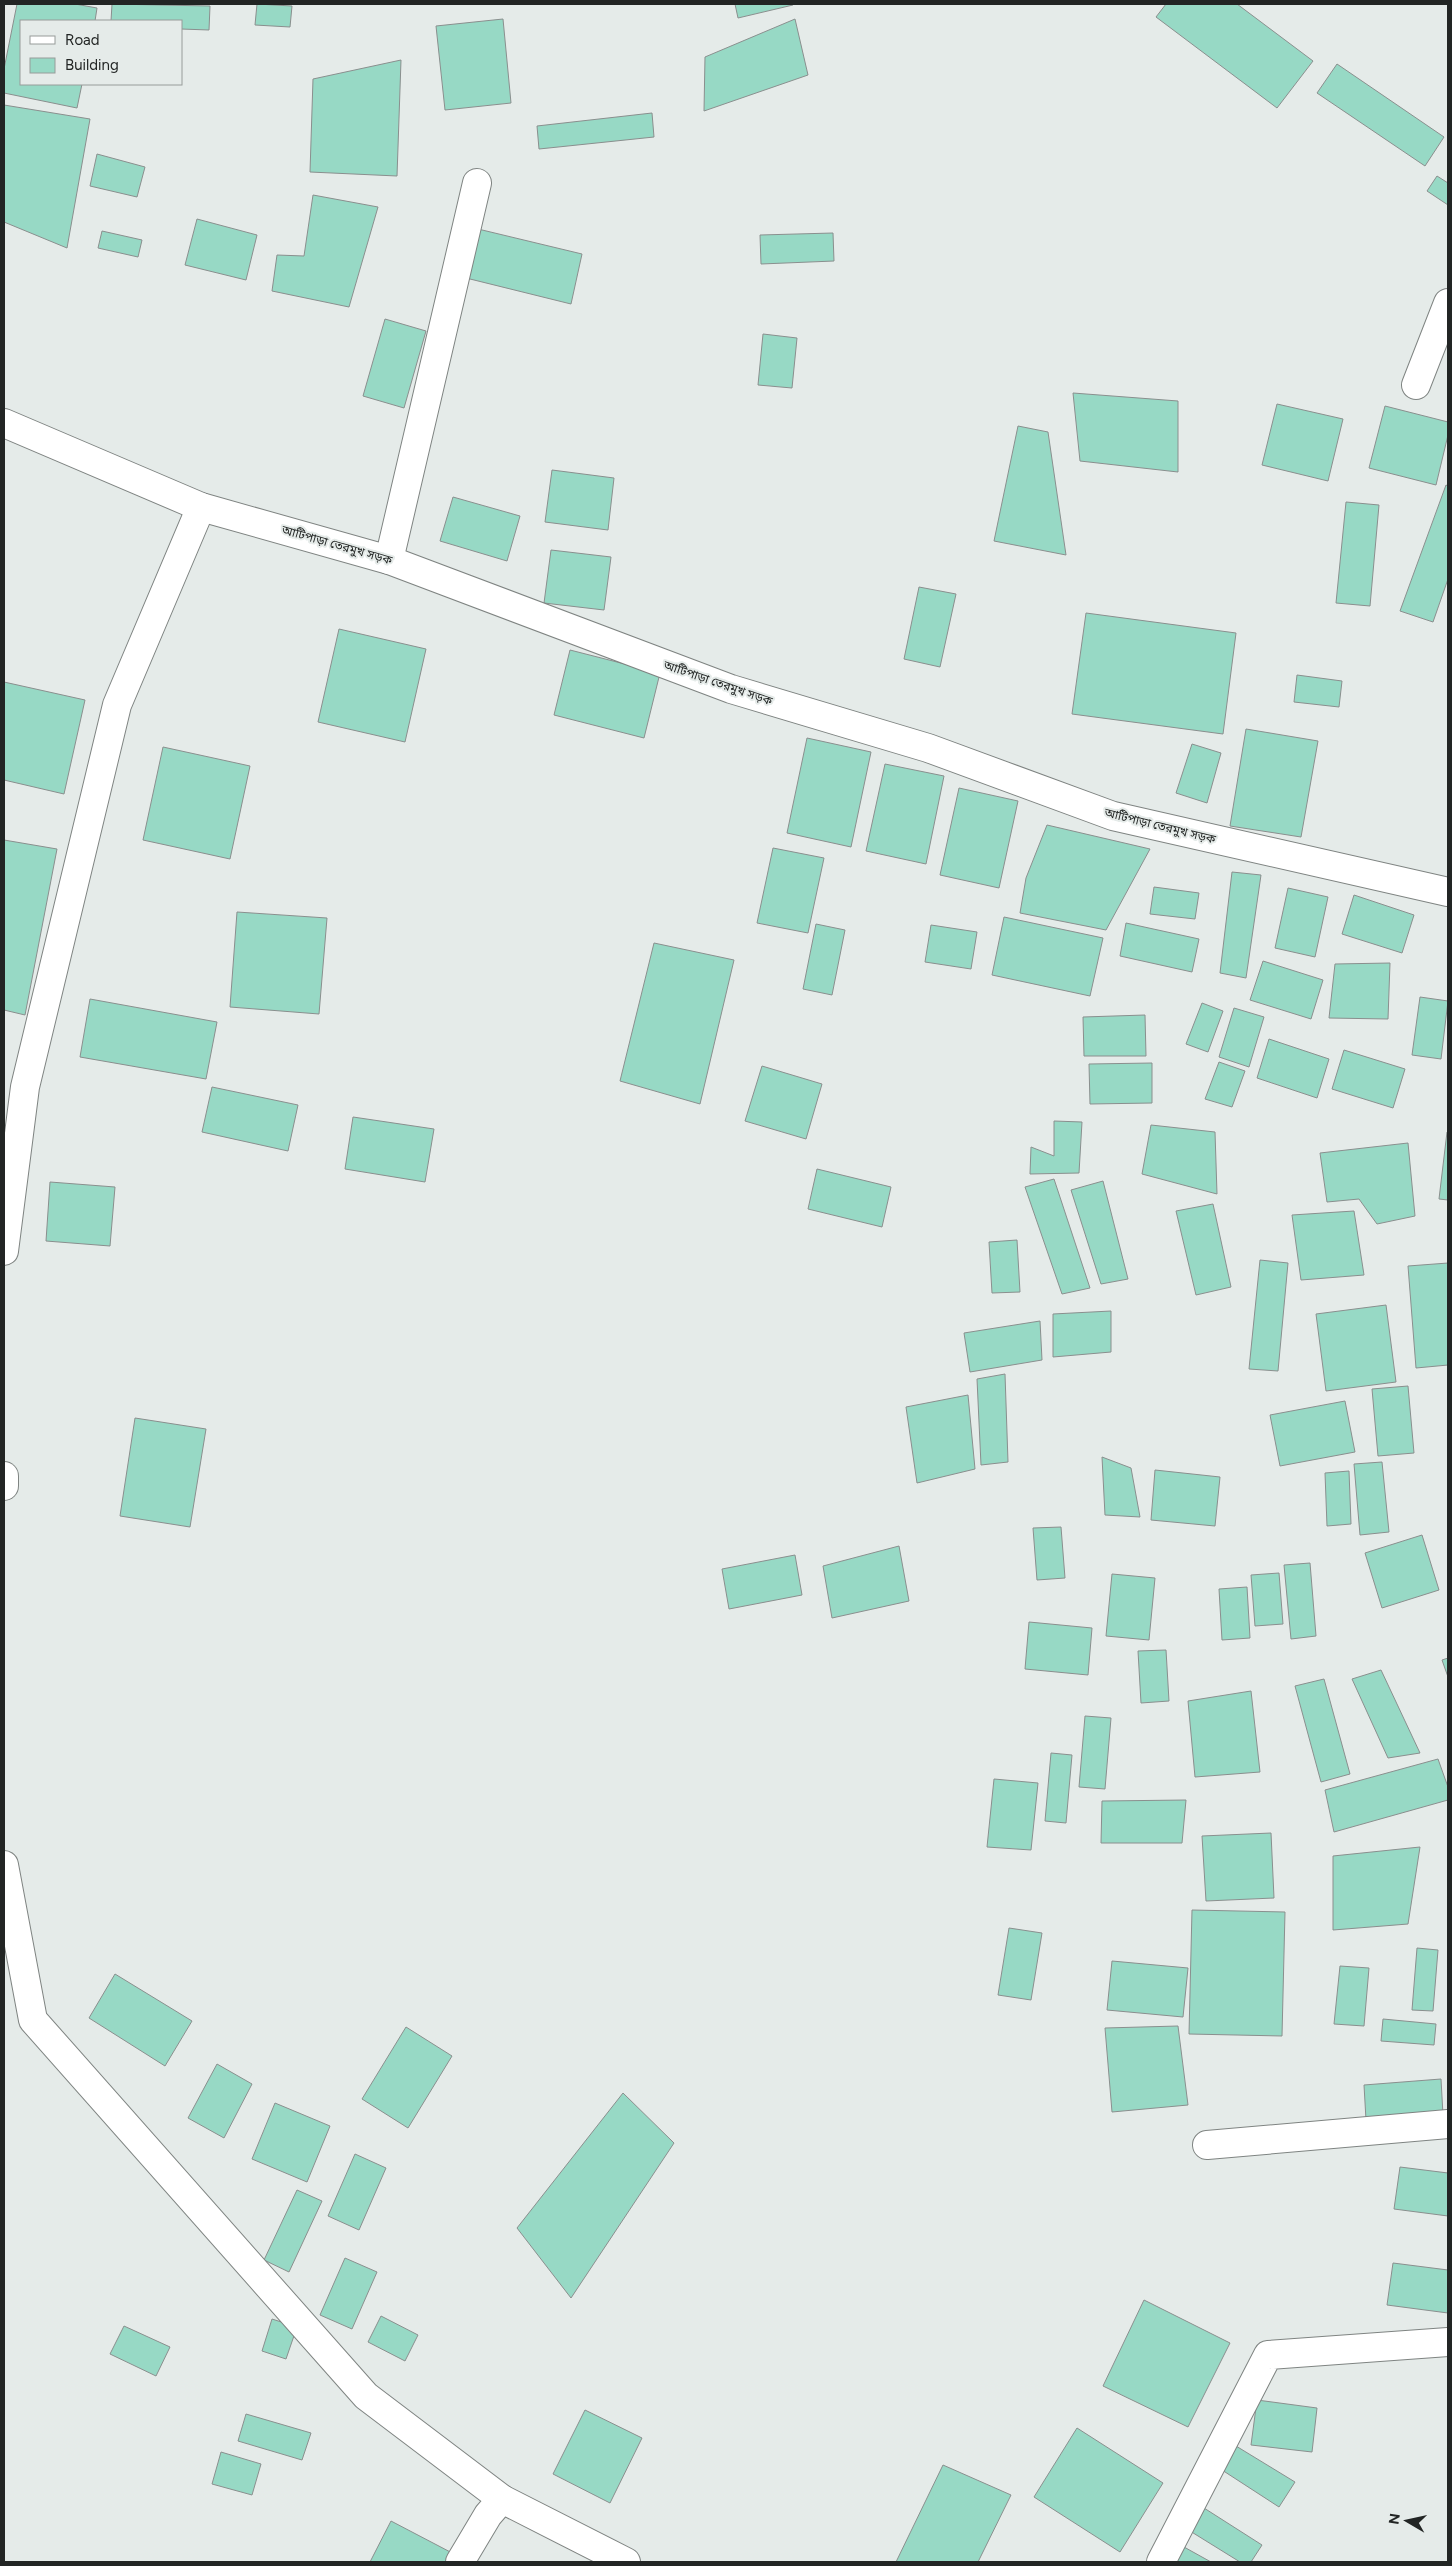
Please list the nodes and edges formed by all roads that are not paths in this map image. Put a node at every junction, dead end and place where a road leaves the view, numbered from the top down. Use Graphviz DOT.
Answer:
graph roads {
  1 [pos="477,183"];
  2 [pos="1448,303"];
  3 [pos="1416,385"];
  4 [pos="4,423"];
  5 [pos="201,507"];
  6 [pos="389,560"];
  7 [pos="1448,892"];
  8 [pos="4,1236"];
  9 [pos="4,1476"];
  10 [pos="4,1486"];
  11 [pos="4,1865"];
  12 [pos="1448,2124"];
  13 [pos="1207,2145"];
  14 [pos="1448,2342"];
  15 [pos="502,2499"];
  16 [pos="460,2562"];
  17 [pos="626,2562"];
  18 [pos="1161,2562"];
  1 -- 6 [label="street"];
  2 -- 3 [label="street"];
  4 -- 5 [label="street, আটিপাড়া তেরমুখ সড়ক"];
  5 -- 6 [label="street, আটিপাড়া তেরমুখ সড়ক"];
  5 -- 8 [label="street"];
  6 -- 7 [label="street, আটিপাড়া তেরমুখ সড়ক"];
  9 -- 10 [label="street"];
  11 -- 15 [label="street"];
  12 -- 13 [label="street"];
  14 -- 18 [label="street"];
  15 -- 16 [label="street"];
  15 -- 17 [label="street"];
}
